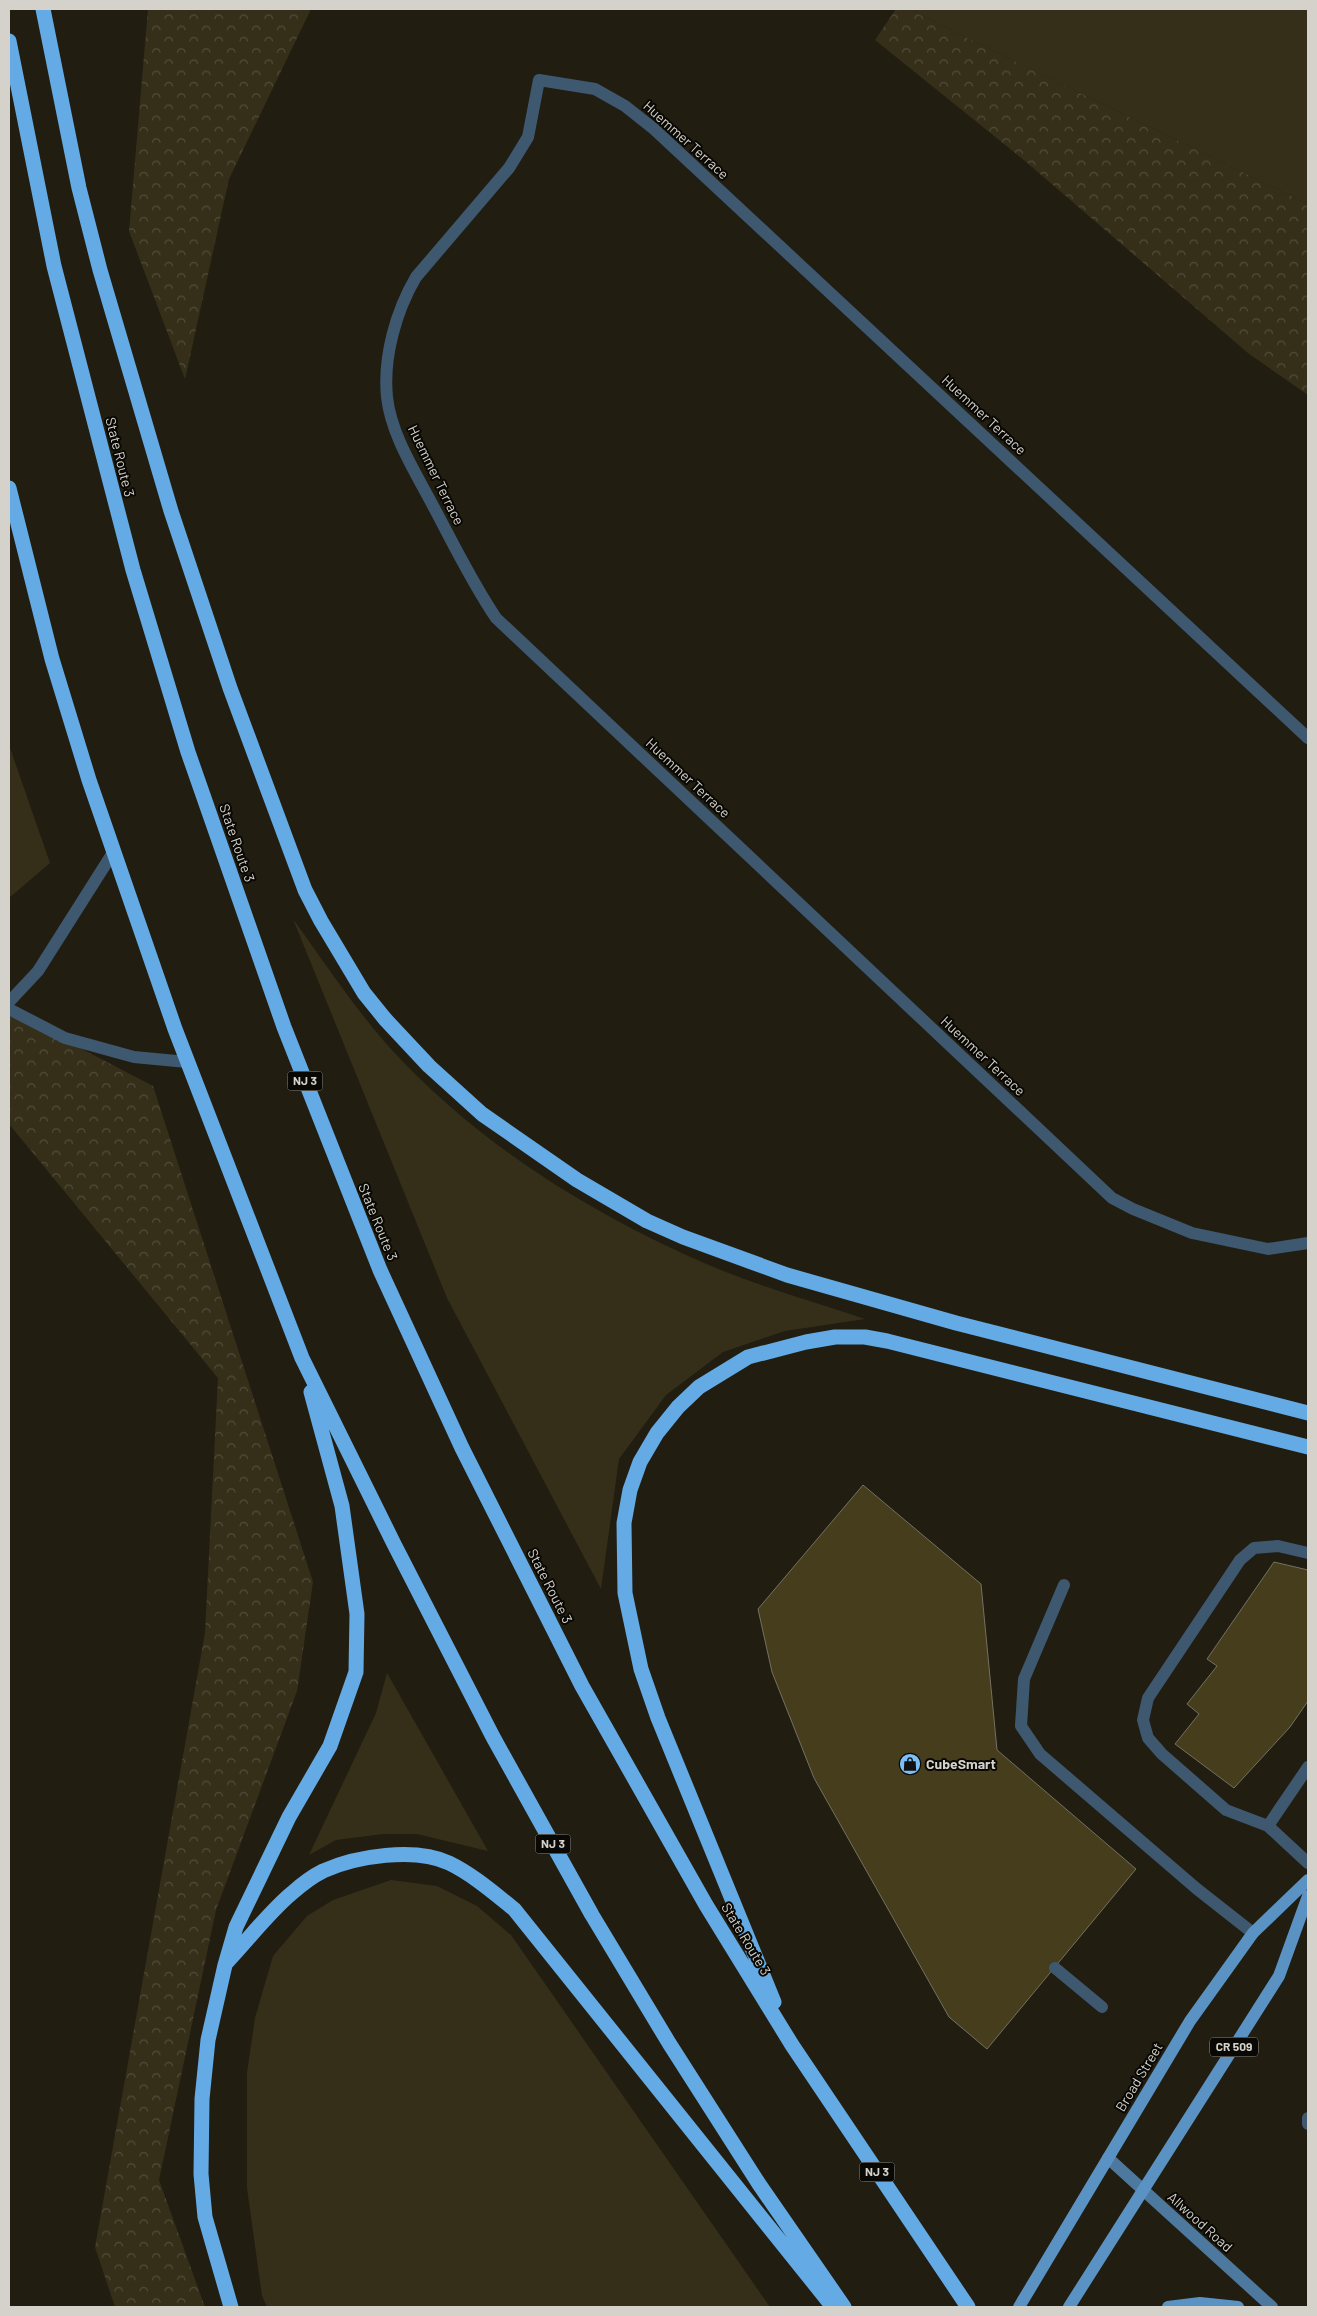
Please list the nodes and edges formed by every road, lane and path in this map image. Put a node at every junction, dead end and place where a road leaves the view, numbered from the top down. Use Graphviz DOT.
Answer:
graph roads {
  1 [pos="43,9"];
  2 [pos="9,41"];
  3 [pos="9,488"];
  4 [pos="1308,738"];
  5 [pos="114,851"];
  6 [pos="9,1002"];
  7 [pos="9,1009"];
  8 [pos="187,1062"];
  9 [pos="1308,1243"];
  10 [pos="302,1358"];
  11 [pos="1308,1413"];
  12 [pos="1308,1447"];
  13 [pos="1308,1553"];
  14 [pos="1064,1585"];
  15 [pos="1308,1767"];
  16 [pos="1268,1826"];
  17 [pos="1308,1863"];
  18 [pos="1308,1880"];
  19 [pos="1308,1896"];
  20 [pos="1253,1933"];
  21 [pos="224,1965"];
  22 [pos="1055,1968"];
  23 [pos="1102,2007"];
  24 [pos="792,2045"];
  25 [pos="1308,2118"];
  26 [pos="1308,2124"];
  27 [pos="1108,2158"];
  28 [pos="1143,2190"];
  29 [pos="965,2303"];
  30 [pos="231,2307"];
  31 [pos="833,2307"];
  32 [pos="844,2307"];
  33 [pos="1018,2307"];
  34 [pos="1068,2307"];
  35 [pos="1168,2307"];
  36 [pos="1238,2307"];
  37 [pos="1272,2307"];
  1 -- 11 [label="highway"];
  2 -- 24 [label="highway, State Route 3 / NJ 3"];
  3 -- 5 [label="highway, NJ 3"];
  4 -- 9 [label="street, Huemmer Terrace"];
  5 -- 6 [label="street"];
  5 -- 8 [label="highway, NJ 3"];
  7 -- 8 [label="street"];
  8 -- 10 [label="highway, NJ 3"];
  10 -- 21 [label="highway"];
  10 -- 32 [label="highway, NJ 3"];
  12 -- 24 [label="highway"];
  13 -- 16 [label="street"];
  14 -- 20 [label="street"];
  15 -- 16 [label="street"];
  16 -- 17 [label="street"];
  18 -- 20 [label="main road, Broad Street"];
  19 -- 28 [label="main road, CR 509"];
  20 -- 27 [label="main road, Broad Street"];
  21 -- 30 [label="highway"];
  21 -- 31 [label="highway"];
  22 -- 23 [label="street"];
  24 -- 29 [label="highway, State Route 3 / NJ 3"];
  25 -- 26 [label="street"];
  27 -- 28 [label="main road, Allwood Road"];
  27 -- 33 [label="main road, Broad Street"];
  28 -- 34 [label="main road, CR 509"];
  28 -- 37 [label="main road, Allwood Road"];
  35 -- 36 [label="main road"];
}
